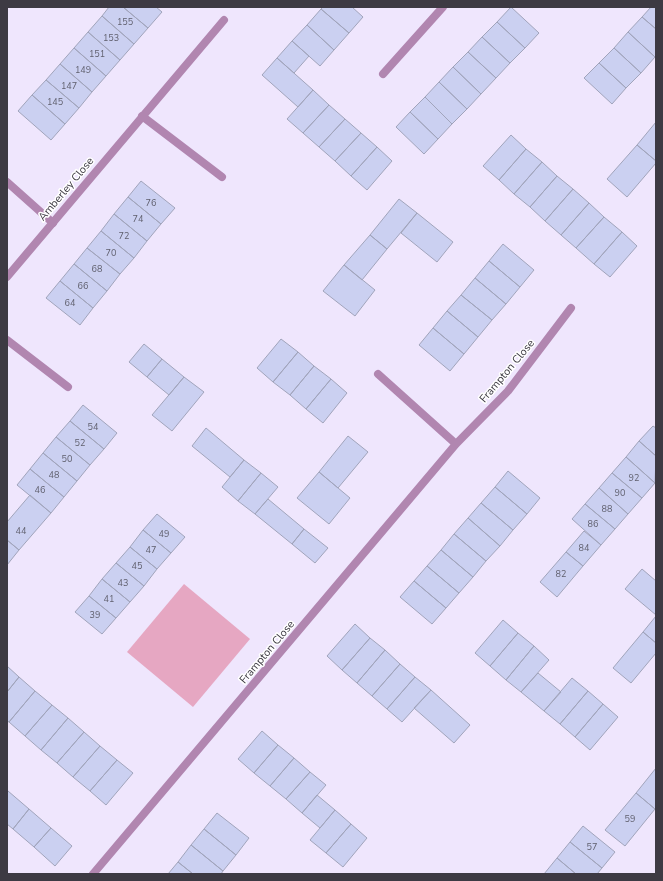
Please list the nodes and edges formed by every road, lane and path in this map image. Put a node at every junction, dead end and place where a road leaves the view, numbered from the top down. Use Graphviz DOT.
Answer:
graph roads {
  1 [pos="440,8"];
  2 [pos="224,20"];
  3 [pos="383,74"];
  4 [pos="142,116"];
  5 [pos="222,177"];
  6 [pos="7,182"];
  7 [pos="53,222"];
  8 [pos="7,277"];
  9 [pos="571,308"];
  10 [pos="7,340"];
  11 [pos="378,374"];
  12 [pos="68,387"];
  13 [pos="456,444"];
  14 [pos="93,874"];
  1 -- 3 [label="street"];
  2 -- 4 [label="street, Amberley Close"];
  4 -- 5 [label="street"];
  4 -- 7 [label="street, Amberley Close"];
  6 -- 7 [label="street"];
  7 -- 8 [label="street, Amberley Close"];
  9 -- 13 [label="street, Frampton Close"];
  10 -- 12 [label="street"];
  11 -- 13 [label="street"];
  13 -- 14 [label="street, Frampton Close"];
}
